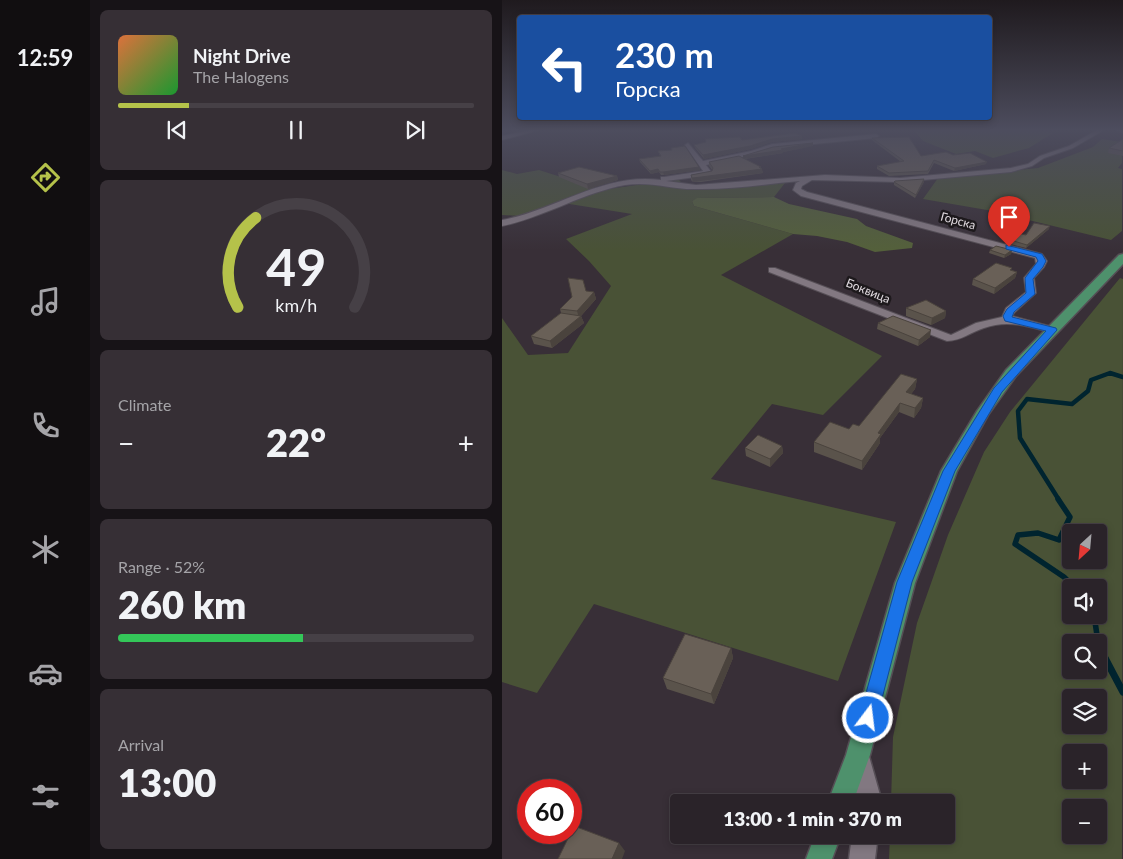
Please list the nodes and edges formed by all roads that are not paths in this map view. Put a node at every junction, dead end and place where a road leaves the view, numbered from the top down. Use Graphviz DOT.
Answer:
graph roads {
  1 [pos="707,170"];
  2 [pos="1010,170"];
  3 [pos="810,179"];
  4 [pos="650,181"];
  5 [pos="502,223"];
  6 [pos="1122,257"];
  7 [pos="772,270"];
  8 [pos="1009,319"];
  9 [pos="1053,330"];
  10 [pos="858,755"];
  11 [pos="843,794"];
  12 [pos="867,794"];
  13 [pos="825,844"];
  14 [pos="864,844"];
  15 [pos="819,859"];
  16 [pos="862,859"];
  1 -- 4 [label="street"];
  2 -- 3 [label="street"];
  3 -- 4 [label="street"];
  3 -- 8 [label="street, Горска"];
  4 -- 5 [label="street"];
  6 -- 9 [label="main road"];
  7 -- 8 [label="street, Боквица"];
  8 -- 9 [label="street"];
  9 -- 10 [label="main road"];
  10 -- 11 [label="main road"];
  10 -- 12 [label="main road"];
  13 -- 15 [label="main road"];
  14 -- 16 [label="main road"];
}
